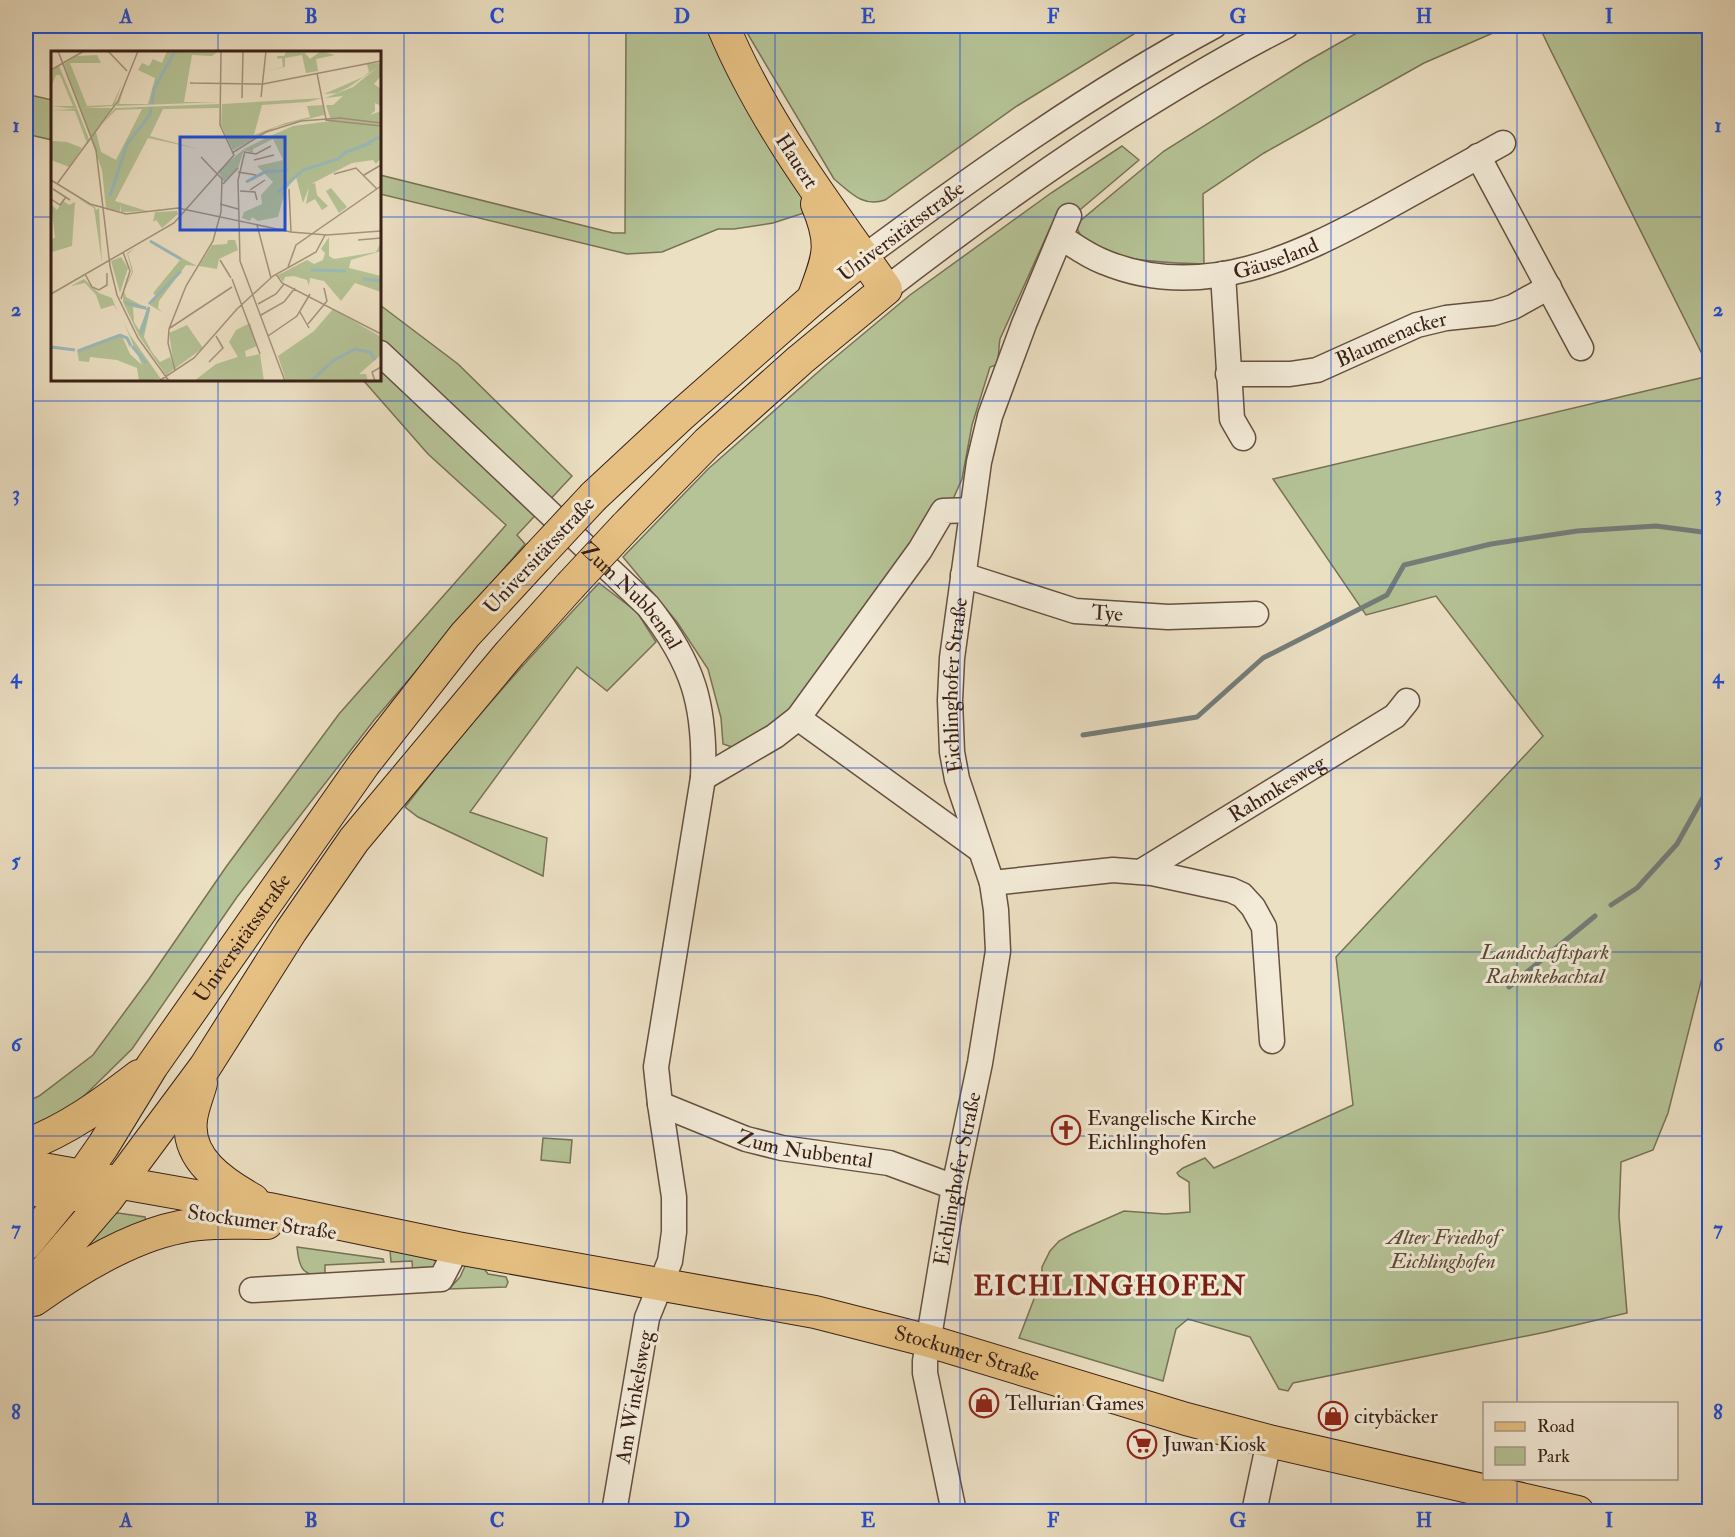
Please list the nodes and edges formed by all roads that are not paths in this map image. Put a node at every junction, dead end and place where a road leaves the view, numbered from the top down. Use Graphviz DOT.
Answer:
graph roads {
  1 [pos="723,26"];
  2 [pos="1214,26"];
  3 [pos="1286,26"];
  4 [pos="1503,142"];
  5 [pos="1478,156"];
  6 [pos="805,176"];
  7 [pos="1065,227"];
  8 [pos="864,257"];
  9 [pos="1223,274"];
  10 [pos="1549,287"];
  11 [pos="886,289"];
  12 [pos="813,299"];
  13 [pos="1581,348"];
  14 [pos="381,354"];
  15 [pos="1228,374"];
  16 [pos="1243,438"];
  17 [pos="972,510"];
  18 [pos="963,575"];
  19 [pos="1256,614"];
  20 [pos="1407,701"];
  21 [pos="798,718"];
  22 [pos="703,778"];
  23 [pos="979,849"];
  24 [pos="1142,871"];
  25 [pos="992,883"];
  26 [pos="1272,1041"];
  27 [pos="152,1066"];
  28 [pos="205,1067"];
  29 [pos="660,1104"];
  30 [pos="26,1145"];
  31 [pos="26,1166"];
  32 [pos="75,1184"];
  33 [pos="954,1187"];
  34 [pos="26,1189"];
  35 [pos="114,1191"];
  36 [pos="268,1216"];
  37 [pos="26,1244"];
  38 [pos="457,1248"];
  39 [pos="662,1284"];
  40 [pos="252,1290"];
  41 [pos="26,1293"];
  42 [pos="26,1306"];
  43 [pos="929,1341"];
  44 [pos="1269,1441"];
  45 [pos="614,1512"];
  46 [pos="954,1512"];
  47 [pos="1254,1512"];
  48 [pos="1578,1512"];
  1 -- 6 [label="main road, Hauert"];
  2 -- 8 [label="street, Universitätsstraße"];
  3 -- 11 [label="street, Universitätsstraße"];
  4 -- 5 [label="street, Gäuseland"];
  5 -- 9 [label="street, Gäuseland"];
  5 -- 10 [label="street"];
  6 -- 8 [label="main road, Hauert"];
  6 -- 12 [label="main road"];
  7 -- 9 [label="street, Gäuseland"];
  7 -- 17 [label="street, Eichlinghofer Straße"];
  8 -- 11 [label="main road, Hauert"];
  8 -- 12 [label="main road, Universitätsstraße"];
  9 -- 15 [label="street"];
  10 -- 13 [label="street"];
  10 -- 15 [label="street, Blaumenacker"];
  11 -- 28 [label="main road, Universitätsstraße, bridge"];
  12 -- 27 [label="main road, Universitätsstraße, bridge"];
  14 -- 22 [label="street, Zum Nubbental"];
  15 -- 16 [label="street"];
  17 -- 18 [label="street, Eichlinghofer Straße"];
  17 -- 21 [label="street"];
  18 -- 19 [label="street, Tye"];
  18 -- 23 [label="street, Eichlinghofer Straße"];
  20 -- 24 [label="street, Rahmkesweg"];
  21 -- 22 [label="street"];
  21 -- 23 [label="street"];
  22 -- 29 [label="street, Zum Nubbental"];
  23 -- 25 [label="street, Eichlinghofer Straße"];
  24 -- 25 [label="street"];
  24 -- 26 [label="street"];
  25 -- 33 [label="street, Eichlinghofer Straße"];
  27 -- 30 [label="main road"];
  27 -- 32 [label="main road, Universitätsstraße"];
  28 -- 35 [label="main road, Universitätsstraße"];
  28 -- 36 [label="main road, Universitätsstraße"];
  29 -- 33 [label="street, Zum Nubbental"];
  29 -- 39 [label="street, Zum Nubbental"];
  31 -- 32 [label="main road"];
  32 -- 34 [label="main road"];
  32 -- 35 [label="main road, Stockumer Straße"];
  32 -- 37 [label="main road, Universitätsstraße"];
  33 -- 43 [label="street, Eichlinghofer Straße"];
  35 -- 36 [label="main road, Stockumer Straße"];
  35 -- 41 [label="main road, Universitätsstraße"];
  36 -- 38 [label="main road, Stockumer Straße"];
  36 -- 42 [label="main road"];
  38 -- 39 [label="main road, Stockumer Straße"];
  38 -- 40 [label="street"];
  39 -- 43 [label="main road, Stockumer Straße"];
  39 -- 45 [label="street, Am Winkelsweg"];
  43 -- 44 [label="main road, Stockumer Straße"];
  43 -- 46 [label="street, Eichlinghofer Straße"];
  44 -- 47 [label="street"];
  44 -- 48 [label="main road, Stockumer Straße"];
}
